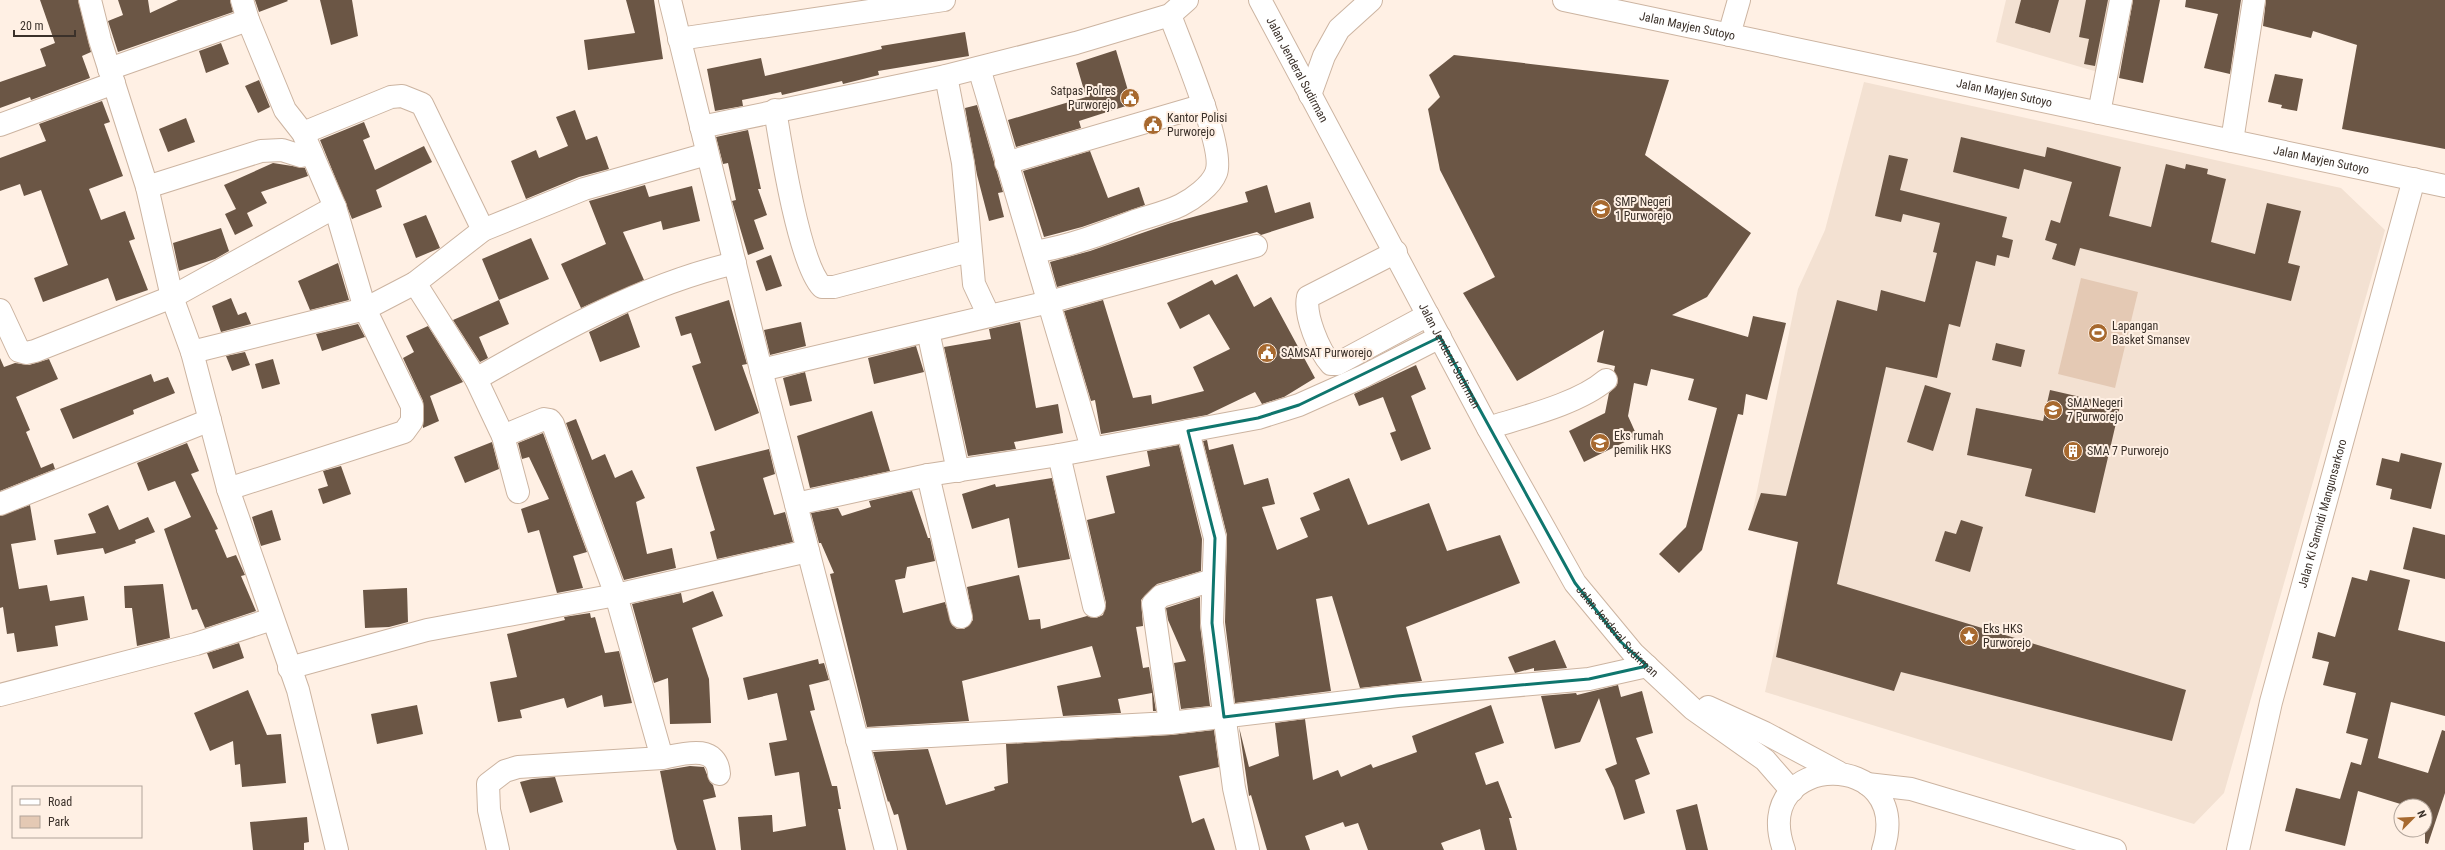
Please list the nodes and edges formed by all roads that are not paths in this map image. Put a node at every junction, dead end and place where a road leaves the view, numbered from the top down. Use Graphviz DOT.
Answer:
graph roads {
  1 [pos="90,0"];
  2 [pos="670,0"];
  3 [pos="1187,0"];
  4 [pos="1260,0"];
  5 [pos="1371,0"];
  6 [pos="1564,0"];
  7 [pos="1738,0"];
  8 [pos="2121,0"];
  9 [pos="2254,0"];
  10 [pos="935,1"];
  11 [pos="245,10"];
  12 [pos="1170,14"];
  13 [pos="1729,35"];
  14 [pos="679,39"];
  15 [pos="979,68"];
  16 [pos="111,76"];
  17 [pos="946,76"];
  18 [pos="1310,96"];
  19 [pos="1204,105"];
  20 [pos="775,110"];
  21 [pos="2099,113"];
  22 [pos="0,125"];
  23 [pos="701,127"];
  24 [pos="303,133"];
  25 [pos="2232,141"];
  26 [pos="312,154"];
  27 [pos="707,154"];
  28 [pos="1006,163"];
  29 [pos="2414,179"];
  30 [pos="2445,186"];
  31 [pos="147,187"];
  32 [pos="335,207"];
  33 [pos="483,230"];
  34 [pos="1256,246"];
  35 [pos="969,251"];
  36 [pos="1034,252"];
  37 [pos="1396,252"];
  38 [pos="735,263"];
  39 [pos="415,283"];
  40 [pos="172,297"];
  41 [pos="1049,302"];
  42 [pos="365,309"];
  43 [pos="0,310"];
  44 [pos="1428,315"];
  45 [pos="989,316"];
  46 [pos="928,331"];
  47 [pos="1440,337"];
  48 [pos="192,352"];
  49 [pos="762,370"];
  50 [pos="476,379"];
  51 [pos="1606,380"];
  52 [pos="210,420"];
  53 [pos="1488,428"];
  54 [pos="1188,431"];
  55 [pos="503,436"];
  56 [pos="1092,448"];
  57 [pos="1059,455"];
  58 [pos="958,471"];
  59 [pos="928,475"];
  60 [pos="228,489"];
  61 [pos="518,492"];
  62 [pos="0,504"];
  63 [pos="796,504"];
  64 [pos="808,551"];
  65 [pos="1213,580"];
  66 [pos="616,595"];
  67 [pos="1094,606"];
  68 [pos="961,617"];
  69 [pos="272,619"];
  70 [pos="1647,666"];
  71 [pos="289,668"];
  72 [pos="1671,689"];
  73 [pos="0,695"];
  74 [pos="1224,717"];
  75 [pos="1170,723"];
  76 [pos="857,740"];
  77 [pos="662,758"];
  78 [pos="1838,772"];
  79 [pos="719,774"];
  80 [pos="1867,784"];
  81 [pos="1792,791"];
  82 [pos="1778,846"];
  83 [pos="337,850"];
  84 [pos="498,850"];
  85 [pos="886,850"];
  86 [pos="1248,850"];
  87 [pos="1883,850"];
  88 [pos="2115,850"];
  89 [pos="2238,850"];
  1 -- 16 [label="street"];
  2 -- 14 [label="street"];
  3 -- 12 [label="street"];
  4 -- 18 [label="street, Jalan Jenderal Sudirman"];
  5 -- 18 [label="street"];
  6 -- 13 [label="street, Jalan Mayjen Sutoyo"];
  7 -- 13 [label="street"];
  8 -- 21 [label="street"];
  9 -- 25 [label="street"];
  10 -- 14 [label="street"];
  11 -- 16 [label="street"];
  11 -- 24 [label="street"];
  12 -- 15 [label="street"];
  12 -- 19 [label="street"];
  13 -- 21 [label="street, Jalan Mayjen Sutoyo"];
  14 -- 23 [label="street"];
  15 -- 17 [label="street"];
  15 -- 28 [label="street"];
  16 -- 22 [label="street"];
  16 -- 31 [label="street"];
  17 -- 20 [label="street"];
  17 -- 35 [label="street"];
  18 -- 37 [label="street, Jalan Jenderal Sudirman"];
  19 -- 28 [label="street"];
  19 -- 36 [label="street"];
  20 -- 23 [label="street"];
  20 -- 35 [label="street"];
  21 -- 25 [label="street, Jalan Mayjen Sutoyo"];
  23 -- 27 [label="street"];
  24 -- 26 [label="street"];
  24 -- 33 [label="street"];
  25 -- 29 [label="street, Jalan Mayjen Sutoyo"];
  26 -- 31 [label="street"];
  26 -- 32 [label="street"];
  27 -- 33 [label="street"];
  27 -- 38 [label="street"];
  28 -- 36 [label="street"];
  29 -- 30 [label="street, Jalan Mayjen Sutoyo"];
  29 -- 89 [label="street, Jalan Ki Sarmidi Mangunsarkoro"];
  31 -- 40 [label="street"];
  32 -- 40 [label="street"];
  32 -- 42 [label="street"];
  33 -- 39 [label="street"];
  34 -- 41 [label="street"];
  35 -- 45 [label="street"];
  36 -- 41 [label="street"];
  37 -- 44 [label="street, Jalan Jenderal Sudirman"];
  37 -- 44 [label="street"];
  38 -- 49 [label="street"];
  38 -- 50 [label="street"];
  39 -- 42 [label="street"];
  39 -- 50 [label="street"];
  40 -- 43 [label="street"];
  40 -- 48 [label="street"];
  41 -- 45 [label="street"];
  41 -- 56 [label="street"];
  42 -- 48 [label="street"];
  42 -- 60 [label="street"];
  44 -- 47 [label="street, Jalan Jenderal Sudirman"];
  45 -- 46 [label="street"];
  46 -- 49 [label="street"];
  46 -- 58 [label="street"];
  47 -- 53 [label="street, Jalan Jenderal Sudirman"];
  47 -- 54 [label="street"];
  48 -- 52 [label="street"];
  49 -- 63 [label="street"];
  50 -- 55 [label="street"];
  51 -- 53 [label="street"];
  52 -- 60 [label="street"];
  52 -- 62 [label="street"];
  53 -- 70 [label="street, Jalan Jenderal Sudirman"];
  54 -- 56 [label="street"];
  54 -- 65 [label="street"];
  55 -- 61 [label="street"];
  55 -- 66 [label="street"];
  56 -- 57 [label="street"];
  57 -- 58 [label="street"];
  57 -- 67 [label="street"];
  58 -- 59 [label="street"];
  59 -- 63 [label="street"];
  59 -- 68 [label="street"];
  60 -- 69 [label="street"];
  63 -- 64 [label="street"];
  64 -- 66 [label="street"];
  64 -- 76 [label="street"];
  65 -- 74 [label="street"];
  65 -- 75 [label="street"];
  66 -- 71 [label="street"];
  66 -- 77 [label="street"];
  69 -- 71 [label="street"];
  69 -- 73 [label="street"];
  70 -- 72 [label="street, Jalan Jenderal Sudirman"];
  70 -- 74 [label="street"];
  71 -- 83 [label="street"];
  72 -- 78 [label="street"];
  72 -- 81 [label="street, Jalan Jenderal Sudirman"];
  74 -- 75 [label="street"];
  74 -- 86 [label="street"];
  75 -- 76 [label="street"];
  76 -- 85 [label="street"];
  77 -- 79 [label="street"];
  77 -- 84 [label="street"];
  78 -- 80 [label="street"];
  78 -- 81 [label="street"];
  80 -- 87 [label="street"];
  80 -- 88 [label="street"];
  81 -- 82 [label="street"];
}
